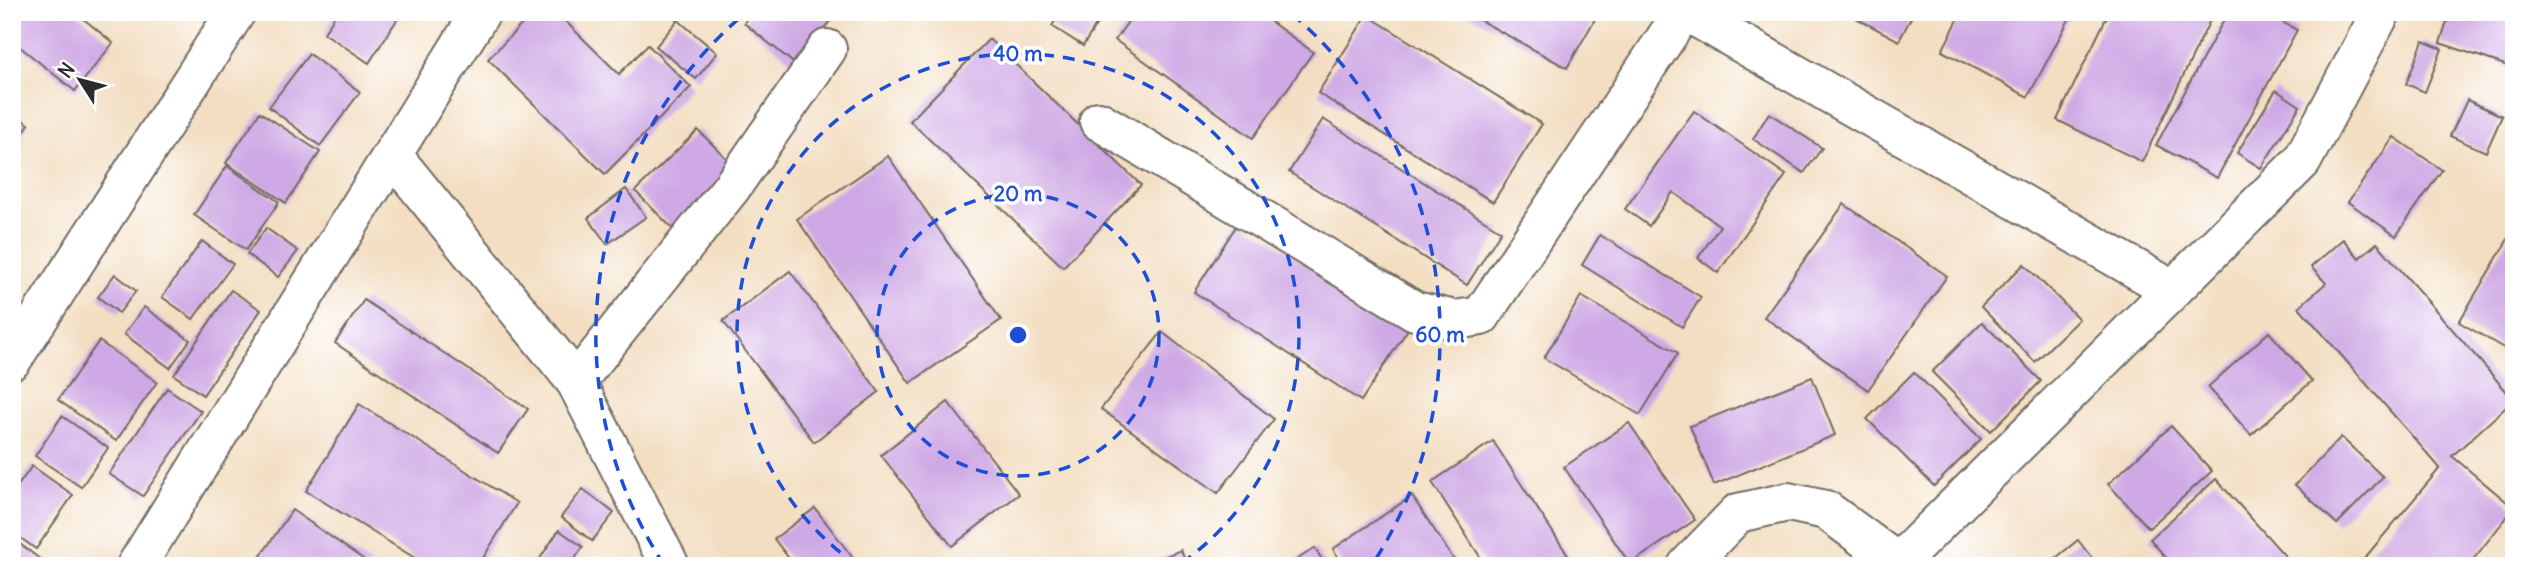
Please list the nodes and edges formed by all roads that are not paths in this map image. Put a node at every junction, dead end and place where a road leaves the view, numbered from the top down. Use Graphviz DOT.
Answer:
graph roads {
  1 [pos="236,12"];
  2 [pos="481,12"];
  3 [pos="1685,12"];
  4 [pos="2381,12"];
  5 [pos="827,49"];
  6 [pos="1099,121"];
  7 [pos="393,156"];
  8 [pos="2171,289"];
  9 [pos="12,360"];
  10 [pos="576,382"];
  11 [pos="1900,564"];
  12 [pos="136,566"];
  13 [pos="670,566"];
  14 [pos="1687,566"];
  1 -- 9 [label="street"];
  2 -- 7 [label="street"];
  3 -- 6 [label="street"];
  3 -- 8 [label="street"];
  4 -- 8 [label="street"];
  5 -- 10 [label="street"];
  7 -- 10 [label="street"];
  7 -- 12 [label="street"];
  8 -- 11 [label="street"];
  10 -- 13 [label="street"];
  11 -- 14 [label="street"];
}
